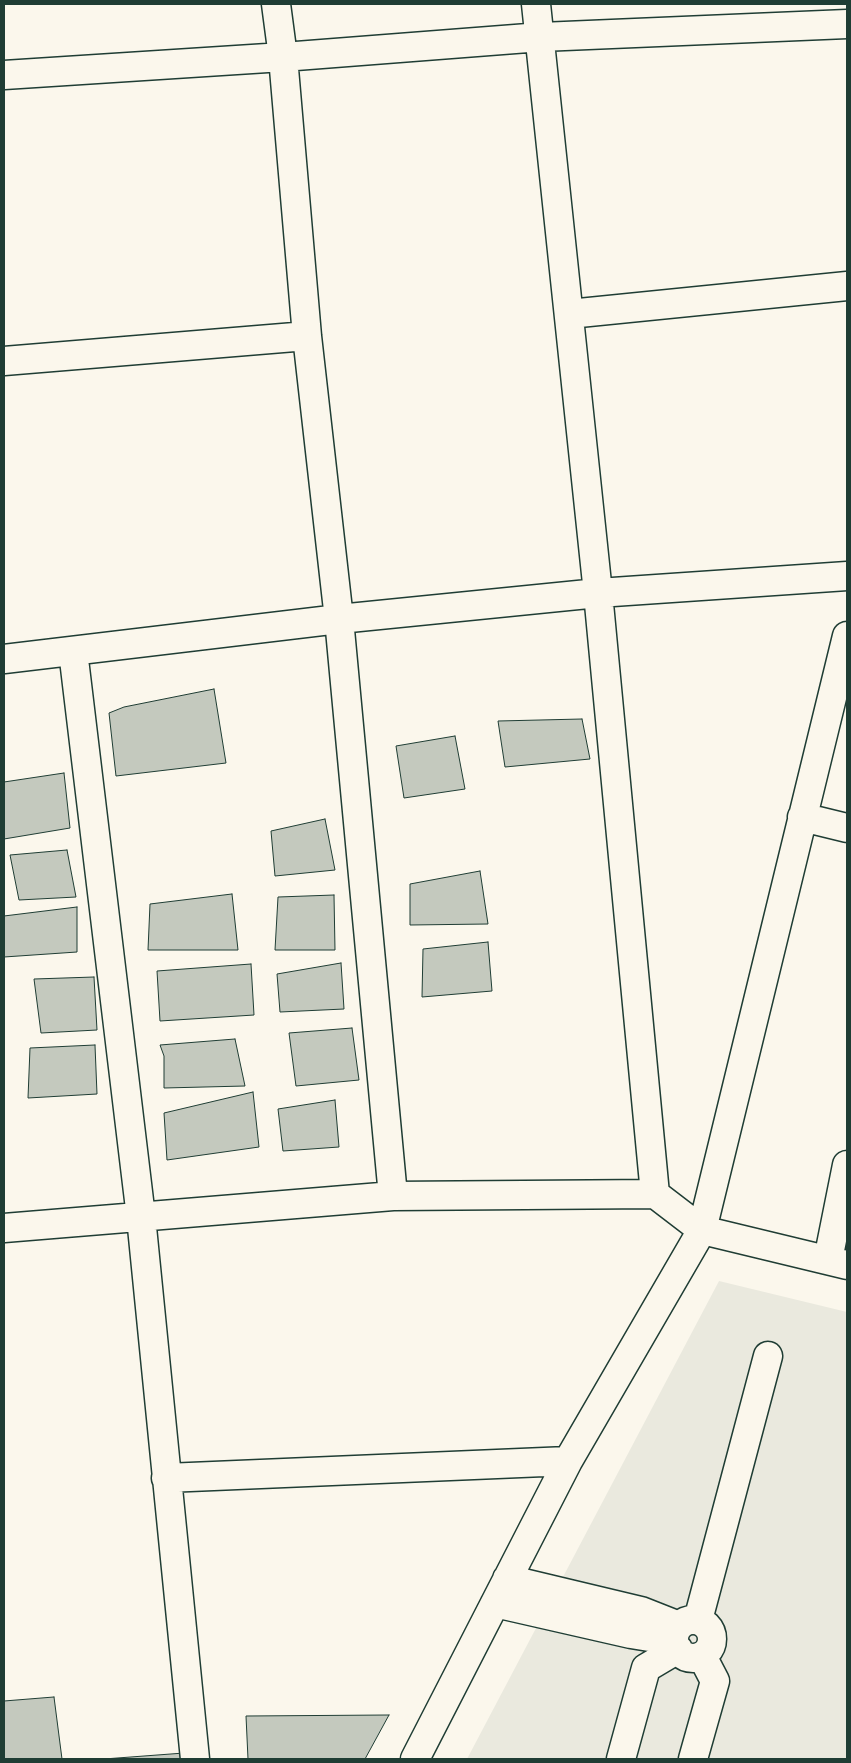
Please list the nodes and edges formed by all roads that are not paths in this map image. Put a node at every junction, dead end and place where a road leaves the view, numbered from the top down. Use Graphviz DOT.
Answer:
graph roads {
  1 [pos="276,4"];
  2 [pos="536,4"];
  3 [pos="847,24"];
  4 [pos="541,37"];
  5 [pos="283,57"];
  6 [pos="4,75"];
  7 [pos="847,286"];
  8 [pos="569,314"];
  9 [pos="307,336"];
  10 [pos="4,361"];
  11 [pos="847,576"];
  12 [pos="598,593"];
  13 [pos="339,619"];
  14 [pos="847,636"];
  15 [pos="74,651"];
  16 [pos="4,659"];
  17 [pos="802,817"];
  18 [pos="847,828"];
  19 [pos="847,1165"];
  20 [pos="655,1194"];
  21 [pos="393,1196"];
  22 [pos="140,1217"];
  23 [pos="4,1228"];
  24 [pos="702,1230"];
  25 [pos="838,1263"];
  26 [pos="768,1356"];
  27 [pos="568,1461"];
  28 [pos="166,1478"];
  29 [pos="508,1579"];
  30 [pos="495,1603"];
  31 [pos="686,1639"];
  32 [pos="195,1759"];
  33 [pos="415,1759"];
  34 [pos="621,1759"];
  35 [pos="693,1759"];
  1 -- 5 [label="street"];
  2 -- 4 [label="street"];
  3 -- 4 [label="street"];
  4 -- 5 [label="street"];
  4 -- 8 [label="street"];
  5 -- 6 [label="street"];
  5 -- 9 [label="street"];
  7 -- 8 [label="street"];
  8 -- 12 [label="street"];
  9 -- 10 [label="street"];
  9 -- 13 [label="street"];
  11 -- 12 [label="street"];
  12 -- 13 [label="street"];
  12 -- 20 [label="street"];
  13 -- 15 [label="street"];
  13 -- 21 [label="street"];
  14 -- 17 [label="street"];
  15 -- 16 [label="street"];
  15 -- 22 [label="street"];
  17 -- 18 [label="street"];
  17 -- 24 [label="street"];
  19 -- 25 [label="street"];
  20 -- 21 [label="street"];
  20 -- 24 [label="street"];
  21 -- 22 [label="street"];
  22 -- 23 [label="street"];
  22 -- 28 [label="street"];
  24 -- 25 [label="street"];
  24 -- 27 [label="street"];
  26 -- 31 [label="street"];
  27 -- 28 [label="street"];
  27 -- 29 [label="street"];
  28 -- 32 [label="street"];
  29 -- 30 [label="street"];
  29 -- 31 [label="street"];
  30 -- 31 [label="street"];
  30 -- 33 [label="street"];
  31 -- 34 [label="street"];
  31 -- 35 [label="street"];
}
